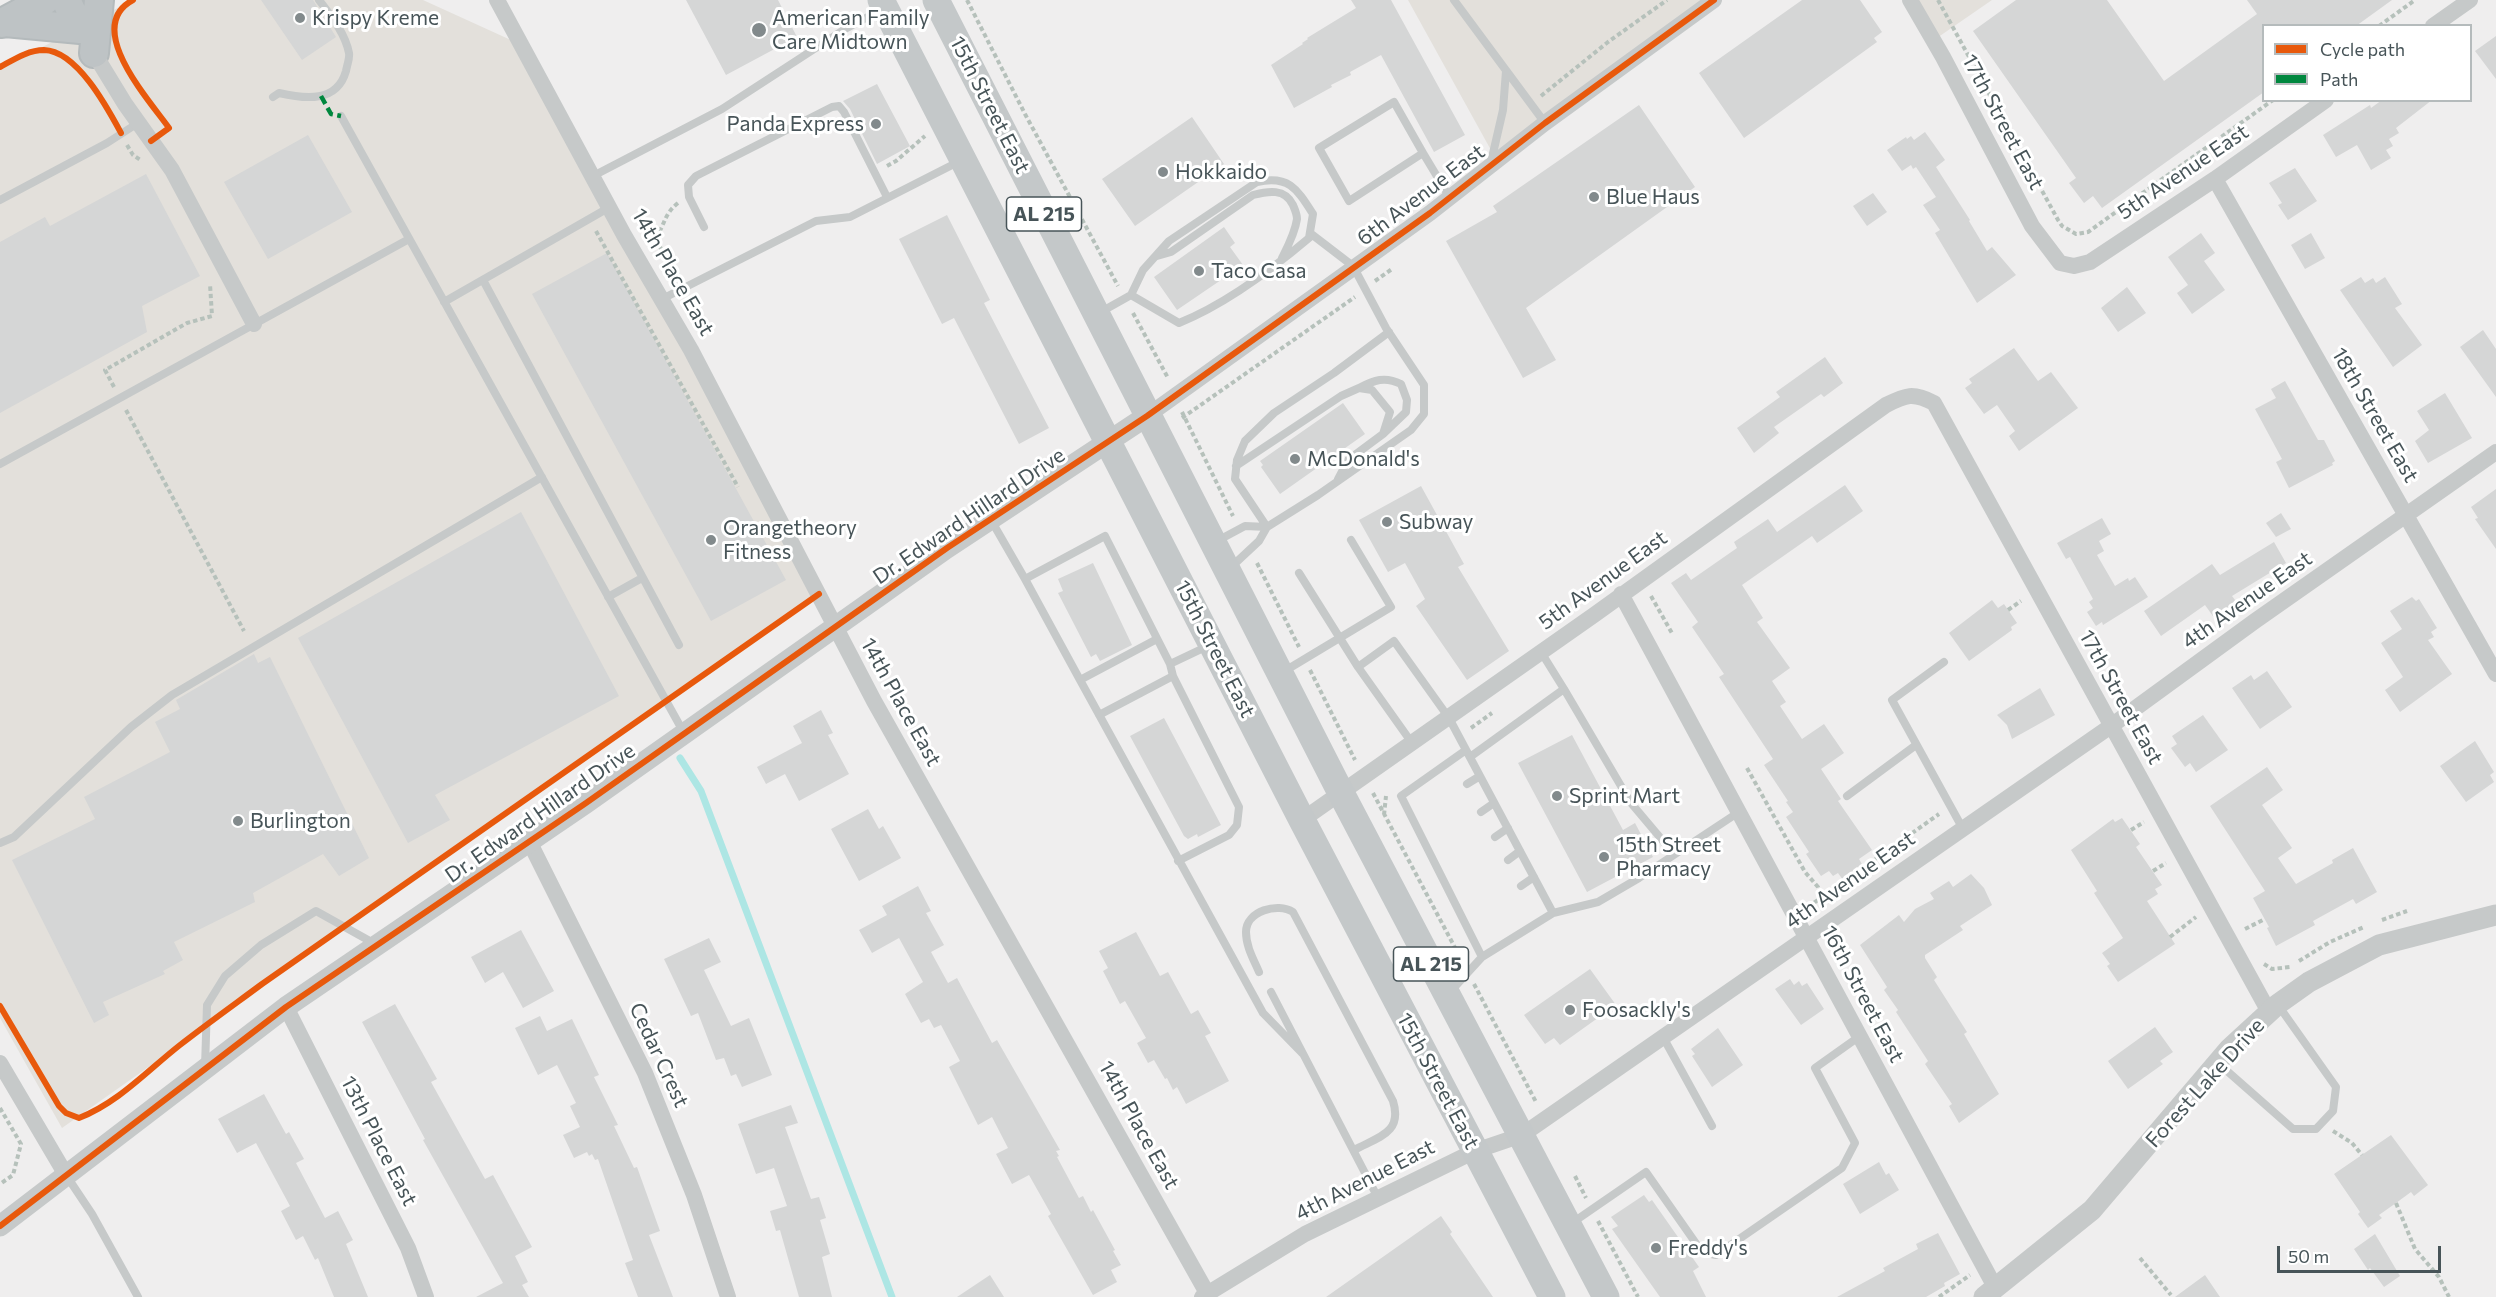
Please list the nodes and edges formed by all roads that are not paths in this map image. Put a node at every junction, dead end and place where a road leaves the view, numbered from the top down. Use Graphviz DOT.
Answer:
graph roads {
  1 [pos="45,0"];
  2 [pos="66,0"];
  3 [pos="99,0"];
  4 [pos="319,0"];
  5 [pos="497,0"];
  6 [pos="1454,0"];
  7 [pos="1714,0"];
  8 [pos="1910,0"];
  9 [pos="2470,0"];
  10 [pos="883,4"];
  11 [pos="942,4"];
  12 [pos="2,23"];
  13 [pos="2436,24"];
  14 [pos="80,29"];
  15 [pos="94,53"];
  16 [pos="1506,71"];
  17 [pos="273,97"];
  18 [pos="2323,102"];
  19 [pos="341,116"];
  20 [pos="138,123"];
  21 [pos="1545,123"];
  22 [pos="1423,153"];
  23 [pos="964,160"];
  24 [pos="1490,166"];
  25 [pos="594,176"];
  26 [pos="2215,179"];
  27 [pos="887,198"];
  28 [pos="1449,198"];
  29 [pos="0,200"];
  30 [pos="610,207"];
  31 [pos="704,227"];
  32 [pos="1310,233"];
  33 [pos="409,238"];
  34 [pos="1156,256"];
  35 [pos="1280,261"];
  36 [pos="2061,263"];
  37 [pos="1353,266"];
  38 [pos="483,280"];
  39 [pos="1131,295"];
  40 [pos="662,299"];
  41 [pos="444,302"];
  42 [pos="1096,315"];
  43 [pos="254,324"];
  44 [pos="1389,332"];
  45 [pos="1359,388"];
  46 [pos="1934,403"];
  47 [pos="1153,427"];
  48 [pos="1383,434"];
  49 [pos="1108,441"];
  50 [pos="2496,452"];
  51 [pos="0,464"];
  52 [pos="1236,466"];
  53 [pos="542,477"];
  54 [pos="1336,482"];
  55 [pos="2407,516"];
  56 [pos="991,519"];
  57 [pos="1267,526"];
  58 [pos="1351,540"];
  59 [pos="1213,544"];
  60 [pos="1227,571"];
  61 [pos="1299,573"];
  62 [pos="642,578"];
  63 [pos="1025,579"];
  64 [pos="1621,594"];
  65 [pos="608,597"];
  66 [pos="836,627"];
  67 [pos="1157,639"];
  68 [pos="1339,639"];
  69 [pos="1213,644"];
  70 [pos="679,645"];
  71 [pos="1541,652"];
  72 [pos="1944,662"];
  73 [pos="1170,664"];
  74 [pos="1358,667"];
  75 [pos="1280,674"];
  76 [pos="2496,674"];
  77 [pos="1173,676"];
  78 [pos="1080,680"];
  79 [pos="1564,689"];
  80 [pos="1099,715"];
  81 [pos="1449,718"];
  82 [pos="2111,726"];
  83 [pos="684,733"];
  84 [pos="1413,743"];
  85 [pos="1916,745"];
  86 [pos="1468,754"];
  87 [pos="1480,776"];
  88 [pos="1467,784"];
  89 [pos="1341,792"];
  90 [pos="1847,796"];
  91 [pos="1494,803"];
  92 [pos="1482,812"];
  93 [pos="1738,812"];
  94 [pos="1302,820"];
  95 [pos="1508,828"];
  96 [pos="1963,829"];
  97 [pos="1495,837"];
  98 [pos="529,841"];
  99 [pos="1436,842"];
  100 [pos="0,843"];
  101 [pos="1427,848"];
  102 [pos="1520,851"];
  103 [pos="1674,854"];
  104 [pos="1508,860"];
  105 [pos="1178,861"];
  106 [pos="1449,868"];
  107 [pos="1441,874"];
  108 [pos="1534,878"];
  109 [pos="1521,886"];
  110 [pos="1462,892"];
  111 [pos="1453,899"];
  112 [pos="1553,913"];
  113 [pos="2496,915"];
  114 [pos="1475,919"];
  115 [pos="1466,926"];
  116 [pos="1807,937"];
  117 [pos="377,945"];
  118 [pos="1482,957"];
  119 [pos="1260,972"];
  120 [pos="1271,992"];
  121 [pos="1448,994"];
  122 [pos="286,1007"];
  123 [pos="2273,1008"];
  124 [pos="1860,1036"];
  125 [pos="1663,1037"];
  126 [pos="1303,1054"];
  127 [pos="0,1063"];
  128 [pos="2218,1063"];
  129 [pos="205,1069"];
  130 [pos="1712,1126"];
  131 [pos="1522,1135"];
  132 [pos="1354,1150"];
  133 [pos="1475,1151"];
  134 [pos="66,1175"];
  135 [pos="1378,1198"];
  136 [pos="0,1226"];
  137 [pos="1569,1226"];
  138 [pos="1990,1293"];
  139 [pos="1207,1296"];
  140 [pos="138,1297"];
  141 [pos="426,1297"];
  142 [pos="728,1297"];
  143 [pos="1552,1297"];
  144 [pos="1606,1297"];
  1 -- 12 [label="highway"];
  2 -- 14 [label="highway"];
  3 -- 15 [label="highway"];
  4 -- 17 [label="lane"];
  5 -- 25 [label="street, 14th Place East"];
  6 -- 16 [label="lane"];
  7 -- 21 [label="street, 6th Avenue East"];
  8 -- 36 [label="street, 17th Street East"];
  9 -- 13 [label="street"];
  10 -- 23 [label="main road, 15th Street East / AL 215"];
  10 -- 25 [label="lane"];
  11 -- 42 [label="main road, 15th Street East / AL 215"];
  12 -- 14 [label="highway"];
  14 -- 15 [label="street"];
  15 -- 20 [label="street"];
  16 -- 21 [label="lane"];
  16 -- 24 [label="lane"];
  18 -- 26 [label="street, 5th Avenue East"];
  19 -- 33 [label="lane"];
  20 -- 29 [label="lane"];
  20 -- 43 [label="street"];
  21 -- 24 [label="street, 6th Avenue East"];
  22 -- 22 [label="lane"];
  22 -- 28 [label="lane"];
  23 -- 27 [label="lane"];
  23 -- 49 [label="main road, 15th Street East / AL 215"];
  24 -- 28 [label="street, 6th Avenue East"];
  25 -- 30 [label="street, 14th Place East"];
  26 -- 36 [label="street, 5th Avenue East"];
  26 -- 55 [label="street, 18th Street East"];
  27 -- 31 [label="lane"];
  27 -- 40 [label="lane"];
  28 -- 37 [label="street, 6th Avenue East"];
  30 -- 38 [label="lane"];
  30 -- 40 [label="street, 14th Place East"];
  32 -- 34 [label="lane"];
  32 -- 35 [label="lane"];
  32 -- 37 [label="lane"];
  33 -- 41 [label="lane"];
  33 -- 43 [label="lane"];
  34 -- 35 [label="lane"];
  34 -- 39 [label="lane"];
  35 -- 39 [label="lane"];
  37 -- 44 [label="lane"];
  37 -- 47 [label="street, 6th Avenue East"];
  38 -- 41 [label="lane"];
  38 -- 62 [label="lane"];
  39 -- 42 [label="lane"];
  40 -- 66 [label="street, 14th Place East"];
  41 -- 53 [label="lane"];
  42 -- 47 [label="main road, 15th Street East / AL 215"];
  43 -- 51 [label="lane"];
  44 -- 52 [label="lane"];
  44 -- 54 [label="lane"];
  45 -- 48 [label="lane"];
  45 -- 48 [label="lane"];
  45 -- 52 [label="lane"];
  46 -- 64 [label="street, 5th Avenue East"];
  46 -- 82 [label="street, 17th Street East"];
  47 -- 49 [label="street, Dr. Edward Hillard Drive"];
  47 -- 59 [label="main road, 15th Street East / AL 215"];
  48 -- 54 [label="lane"];
  49 -- 56 [label="street, Dr. Edward Hillard Drive"];
  49 -- 69 [label="main road, 15th Street East / AL 215"];
  50 -- 55 [label="street, 4th Avenue East"];
  52 -- 57 [label="lane"];
  53 -- 65 [label="lane"];
  53 -- 100 [label="lane"];
  54 -- 57 [label="lane"];
  55 -- 76 [label="street, 18th Street East"];
  55 -- 82 [label="street, 4th Avenue East"];
  56 -- 63 [label="lane"];
  56 -- 66 [label="street, Dr. Edward Hillard Drive"];
  57 -- 59 [label="lane"];
  57 -- 60 [label="lane"];
  58 -- 68 [label="lane"];
  59 -- 60 [label="main road, 15th Street East / AL 215"];
  60 -- 75 [label="main road, 15th Street East / AL 215"];
  61 -- 68 [label="lane"];
  62 -- 65 [label="lane"];
  62 -- 70 [label="lane"];
  63 -- 67 [label="lane"];
  63 -- 78 [label="lane"];
  64 -- 71 [label="street, 5th Avenue East"];
  64 -- 93 [label="street, 16th Street East"];
  65 -- 83 [label="lane"];
  66 -- 83 [label="street, Dr. Edward Hillard Drive"];
  66 -- 139 [label="street, 14th Place East"];
  67 -- 73 [label="lane"];
  67 -- 78 [label="lane"];
  68 -- 74 [label="lane"];
  68 -- 75 [label="lane"];
  69 -- 73 [label="lane"];
  69 -- 94 [label="main road, 15th Street East / AL 215"];
  71 -- 79 [label="lane"];
  71 -- 81 [label="street, 5th Avenue East"];
  72 -- 85 [label="lane"];
  73 -- 77 [label="lane"];
  74 -- 81 [label="lane"];
  74 -- 84 [label="lane"];
  75 -- 89 [label="main road, 15th Street East / AL 215"];
  77 -- 80 [label="lane"];
  77 -- 105 [label="lane"];
  78 -- 80 [label="lane"];
  79 -- 86 [label="lane"];
  79 -- 103 [label="lane"];
  80 -- 105 [label="lane"];
  81 -- 84 [label="street, 5th Avenue East"];
  81 -- 86 [label="lane"];
  82 -- 96 [label="street, 4th Avenue East"];
  82 -- 123 [label="street, 17th Street East"];
  83 -- 98 [label="street, Dr. Edward Hillard Drive"];
  84 -- 89 [label="street, 5th Avenue East"];
  85 -- 90 [label="lane"];
  85 -- 96 [label="lane"];
  86 -- 87 [label="lane"];
  86 -- 101 [label="lane"];
  87 -- 88 [label="lane"];
  87 -- 91 [label="lane"];
  89 -- 94 [label="street, 5th Avenue East"];
  89 -- 121 [label="main road, 15th Street East / AL 215"];
  91 -- 92 [label="lane"];
  91 -- 95 [label="lane"];
  93 -- 103 [label="lane"];
  93 -- 116 [label="street, 16th Street East"];
  94 -- 133 [label="main road, 15th Street East / AL 215"];
  95 -- 97 [label="lane"];
  95 -- 102 [label="lane"];
  96 -- 116 [label="street, 4th Avenue East"];
  98 -- 117 [label="street, Dr. Edward Hillard Drive"];
  98 -- 142 [label="street, Cedar Crest"];
  99 -- 101 [label="lane"];
  101 -- 107 [label="lane"];
  102 -- 104 [label="lane"];
  102 -- 108 [label="lane"];
  103 -- 112 [label="lane"];
  105 -- 126 [label="lane"];
  106 -- 107 [label="lane"];
  107 -- 111 [label="lane"];
  108 -- 109 [label="lane"];
  108 -- 112 [label="lane"];
  110 -- 111 [label="lane"];
  111 -- 115 [label="lane"];
  112 -- 118 [label="lane"];
  113 -- 123 [label="street, Forest Lake Drive"];
  114 -- 115 [label="lane"];
  115 -- 118 [label="lane"];
  116 -- 124 [label="street, 16th Street East"];
  116 -- 125 [label="street, 4th Avenue East"];
  117 -- 122 [label="street, Dr. Edward Hillard Drive"];
  117 -- 129 [label="lane"];
  118 -- 121 [label="lane"];
  119 -- 132 [label="lane"];
  120 -- 126 [label="lane"];
  121 -- 131 [label="main road, 15th Street East / AL 215"];
  122 -- 129 [label="street, Dr. Edward Hillard Drive"];
  122 -- 141 [label="street, 13th Place East"];
  123 -- 128 [label="street, Forest Lake Drive"];
  123 -- 128 [label="lane"];
  124 -- 137 [label="lane"];
  124 -- 138 [label="street, 16th Street East"];
  125 -- 130 [label="lane"];
  125 -- 131 [label="street, 4th Avenue East"];
  126 -- 132 [label="lane"];
  127 -- 134 [label="street"];
  128 -- 138 [label="street, Forest Lake Drive"];
  129 -- 134 [label="street, Dr. Edward Hillard Drive"];
  131 -- 133 [label="street, 4th Avenue East"];
  131 -- 137 [label="main road, 15th Street East / AL 215"];
  132 -- 135 [label="lane"];
  133 -- 135 [label="street, 4th Avenue East"];
  133 -- 143 [label="main road, 15th Street East / AL 215"];
  134 -- 136 [label="street, Dr. Edward Hillard Drive"];
  134 -- 140 [label="lane"];
  135 -- 139 [label="street, 4th Avenue East"];
  137 -- 144 [label="main road, 15th Street East / AL 215"];
}
